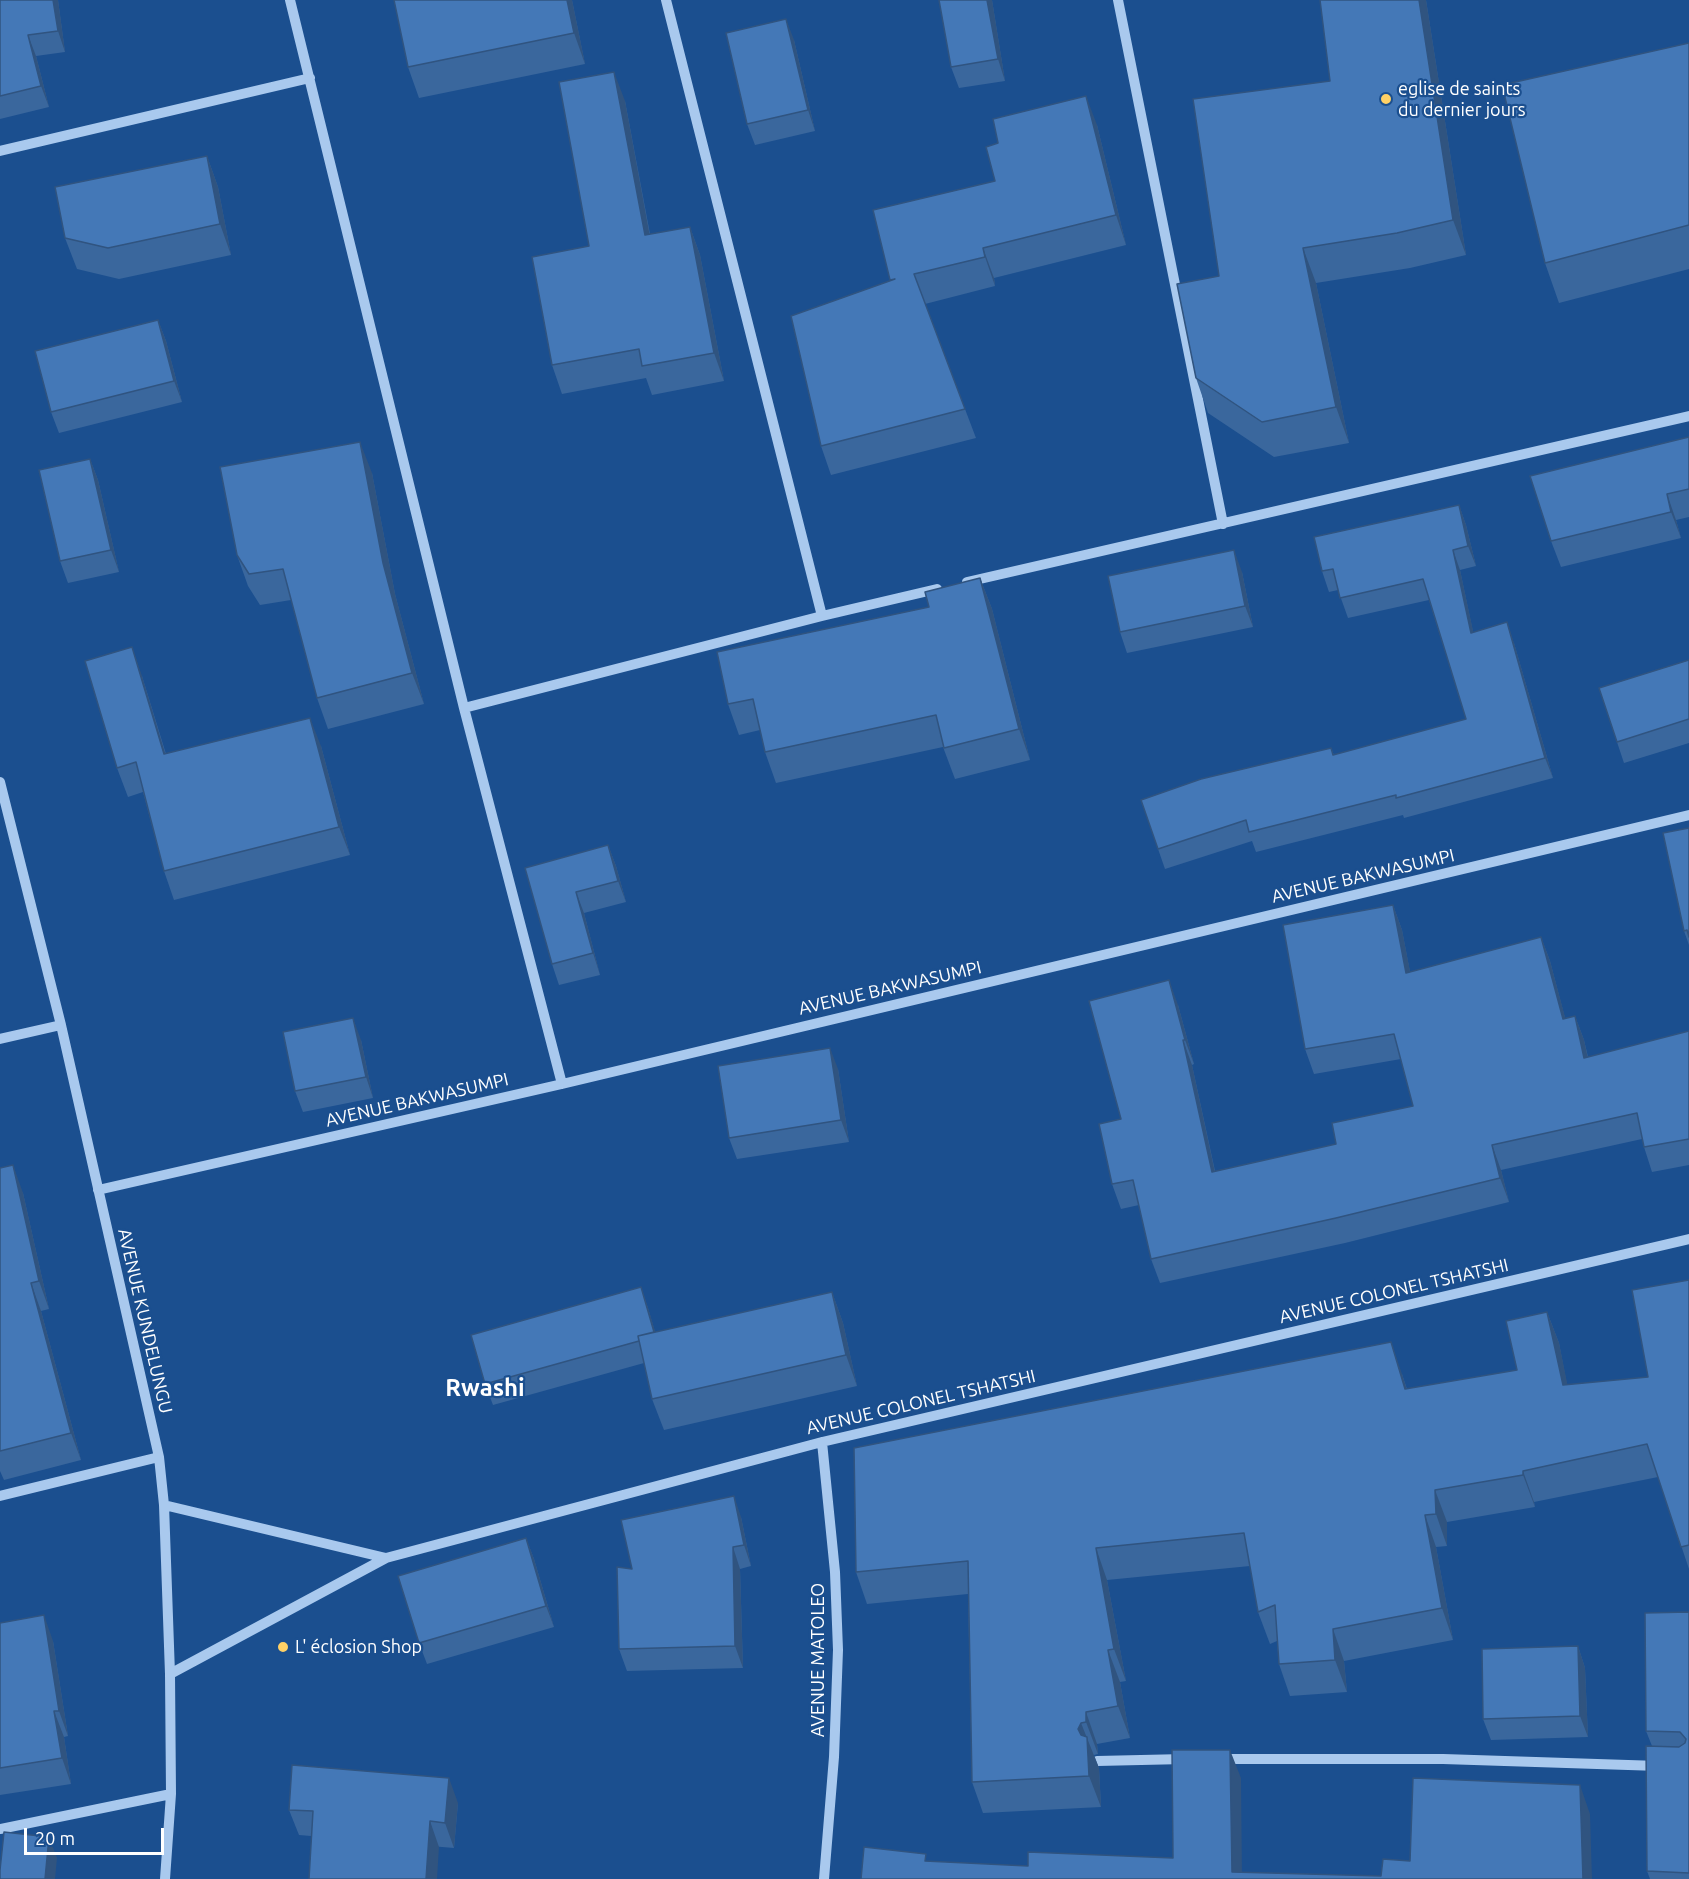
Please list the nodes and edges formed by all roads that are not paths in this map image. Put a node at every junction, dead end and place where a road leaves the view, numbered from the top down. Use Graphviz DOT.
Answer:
graph roads {
  1 [pos="290,0"];
  2 [pos="666,0"];
  3 [pos="1118,0"];
  4 [pos="310,78"];
  5 [pos="0,151"];
  6 [pos="1689,416"];
  7 [pos="1222,524"];
  8 [pos="960,584"];
  9 [pos="948,587"];
  10 [pos="822,616"];
  11 [pos="464,708"];
  12 [pos="0,782"];
  13 [pos="1689,815"];
  14 [pos="61,1025"];
  15 [pos="0,1039"];
  16 [pos="562,1084"];
  17 [pos="98,1190"];
  18 [pos="1689,1239"];
  19 [pos="822,1442"];
  20 [pos="159,1457"];
  21 [pos="0,1496"];
  22 [pos="164,1505"];
  23 [pos="386,1558"];
  24 [pos="170,1674"];
  25 [pos="1097,1761"];
  26 [pos="1671,1766"];
  27 [pos="171,1794"];
  28 [pos="0,1829"];
  29 [pos="165,1879"];
  30 [pos="824,1879"];
  1 -- 4 [label="street"];
  2 -- 10 [label="street"];
  3 -- 7 [label="street"];
  4 -- 5 [label="street"];
  4 -- 11 [label="street"];
  6 -- 7 [label="street"];
  7 -- 8 [label="street"];
  9 -- 10 [label="street"];
  10 -- 11 [label="street"];
  11 -- 16 [label="street"];
  12 -- 14 [label="street, AVENUE KUNDELUNGU"];
  13 -- 16 [label="street, AVENUE BAKWASUMPI"];
  14 -- 15 [label="street"];
  14 -- 17 [label="street, AVENUE KUNDELUNGU"];
  16 -- 17 [label="street, AVENUE BAKWASUMPI"];
  17 -- 20 [label="street, AVENUE KUNDELUNGU"];
  18 -- 19 [label="street, AVENUE COLONEL TSHATSHI"];
  19 -- 23 [label="street, AVENUE COLONEL TSHATSHI"];
  19 -- 30 [label="street, AVENUE MATOLEO"];
  20 -- 21 [label="street"];
  20 -- 22 [label="street, AVENUE KUNDELUNGU"];
  22 -- 23 [label="street, AVENUE COLONEL TSHATSHI"];
  22 -- 24 [label="street, AVENUE KUNDELUNGU"];
  23 -- 24 [label="street"];
  24 -- 27 [label="street, AVENUE KUNDELUNGU"];
  25 -- 26 [label="street"];
  27 -- 28 [label="street"];
  27 -- 29 [label="street, AVENUE KUNDELUNGU"];
}
